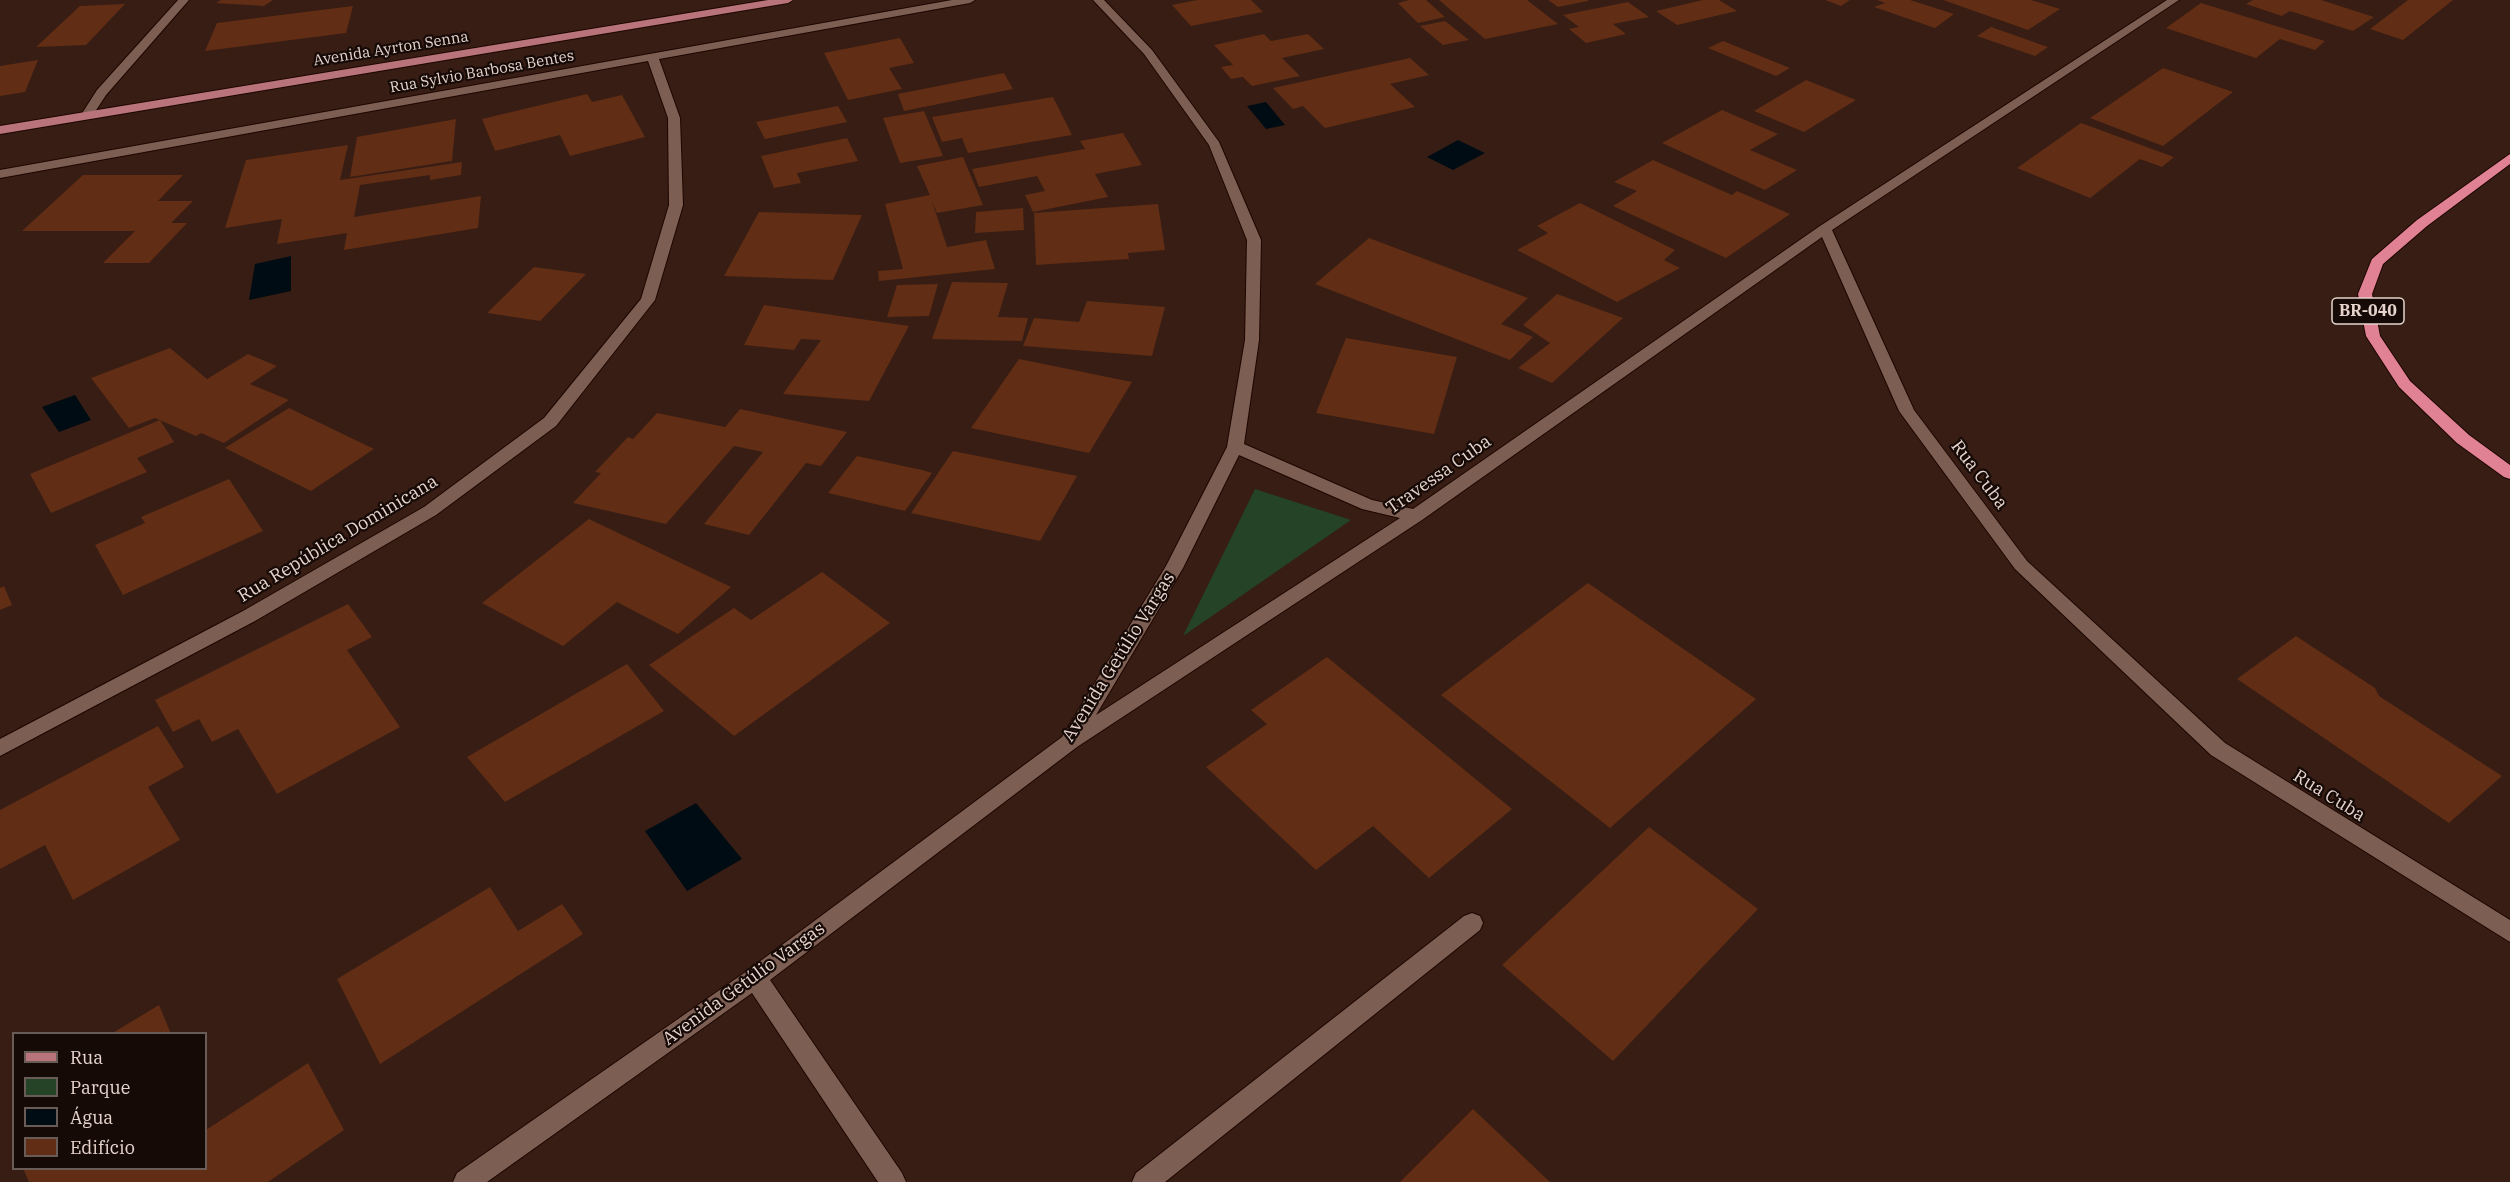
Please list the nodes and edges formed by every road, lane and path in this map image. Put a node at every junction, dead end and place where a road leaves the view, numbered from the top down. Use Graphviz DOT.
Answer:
graph roads {
  1 [pos="184,0"];
  2 [pos="788,0"];
  3 [pos="970,0"];
  4 [pos="1098,0"];
  5 [pos="2174,0"];
  6 [pos="652,57"];
  7 [pos="87,115"];
  8 [pos="0,130"];
  9 [pos="2510,158"];
  10 [pos="0,174"];
  11 [pos="1825,229"];
  12 [pos="1235,447"];
  13 [pos="2510,473"];
  14 [pos="1416,516"];
  15 [pos="1069,743"];
  16 [pos="0,748"];
  17 [pos="1472,923"];
  18 [pos="2510,932"];
  19 [pos="755,978"];
  20 [pos="466,1182"];
  21 [pos="893,1182"];
  22 [pos="1144,1182"];
  1 -- 7 [label="street"];
  2 -- 7 [label="main road, Avenida Ayrton Senna"];
  3 -- 6 [label="street, Rua Sylvio Barbosa Bentes"];
  4 -- 12 [label="street, Avenida Getúlio Vargas"];
  5 -- 11 [label="street"];
  6 -- 10 [label="street, Rua Sylvio Barbosa Bentes"];
  6 -- 16 [label="street, Rua República Dominicana"];
  7 -- 8 [label="main road, Avenida Ayrton Senna"];
  9 -- 13 [label="highway, BR-040"];
  11 -- 14 [label="street, Travessa Cuba"];
  11 -- 18 [label="street, Rua Cuba"];
  12 -- 14 [label="street"];
  12 -- 15 [label="street, Avenida Getúlio Vargas"];
  14 -- 15 [label="street, Travessa Cuba"];
  15 -- 19 [label="street, Avenida Getúlio Vargas"];
  17 -- 22 [label="street"];
  19 -- 20 [label="street, Avenida Getúlio Vargas"];
  19 -- 21 [label="street"];
}
